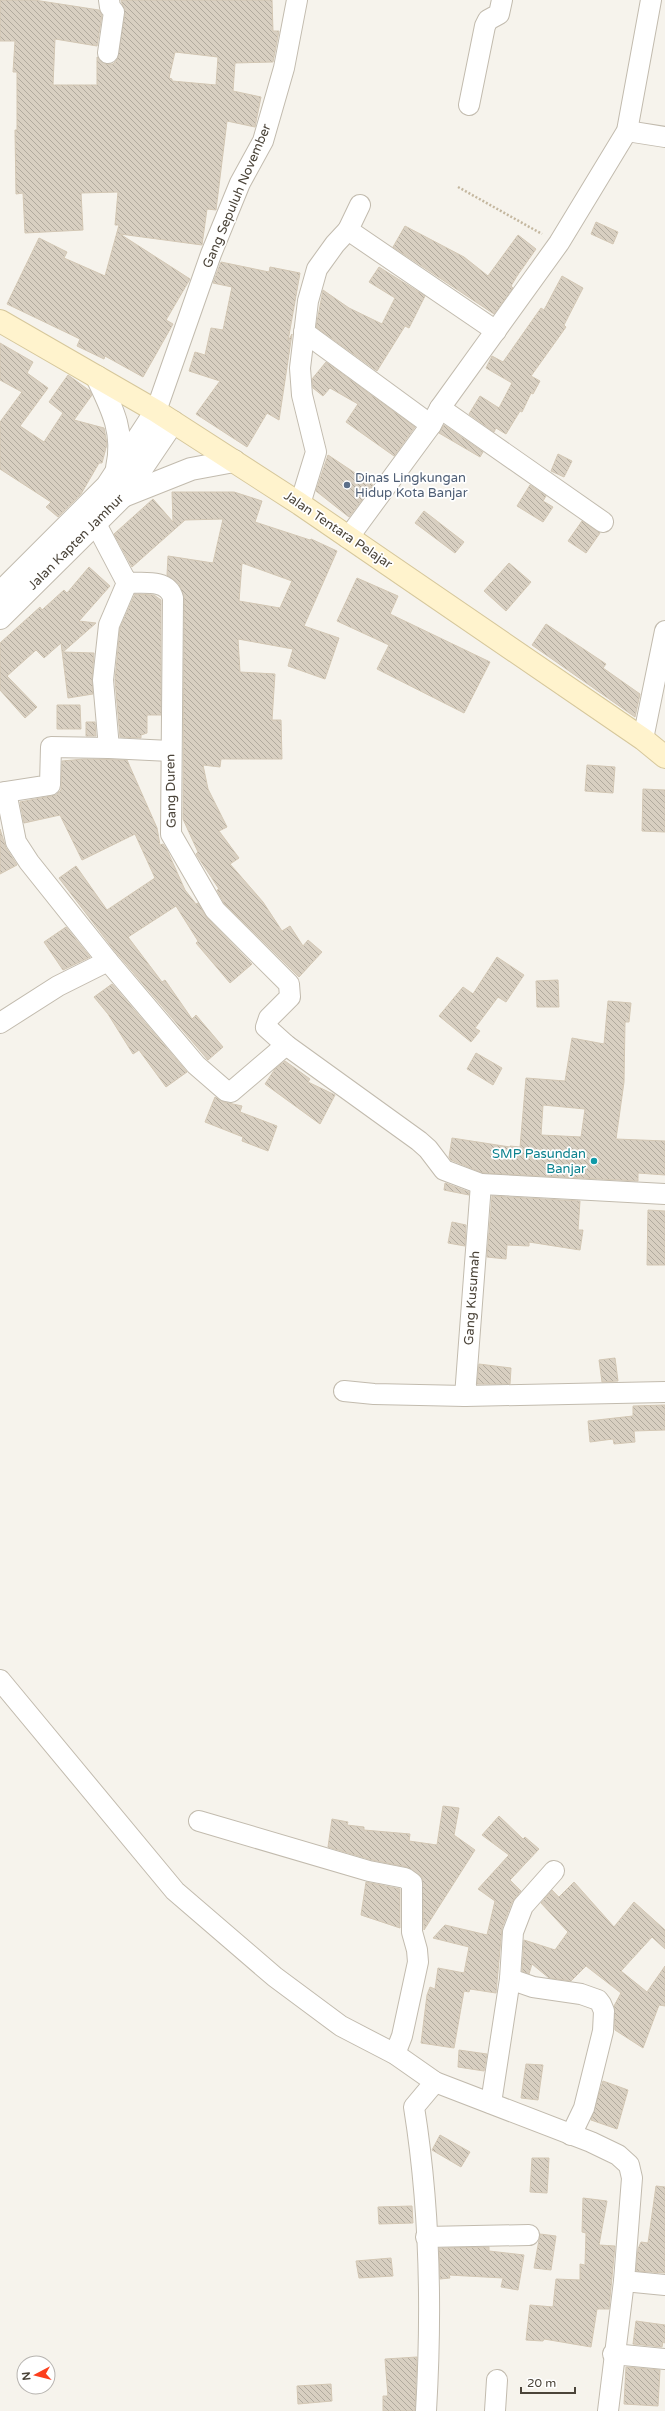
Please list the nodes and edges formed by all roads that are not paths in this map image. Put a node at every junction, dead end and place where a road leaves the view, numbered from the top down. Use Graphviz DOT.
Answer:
graph roads {
  1 [pos="109,0"];
  2 [pos="297,0"];
  3 [pos="502,0"];
  4 [pos="651,0"];
  5 [pos="108,53"];
  6 [pos="469,105"];
  7 [pos="627,131"];
  8 [pos="665,137"];
  9 [pos="360,206"];
  10 [pos="348,230"];
  11 [pos="0,321"];
  12 [pos="496,331"];
  13 [pos="304,332"];
  14 [pos="97,377"];
  15 [pos="165,416"];
  16 [pos="435,416"];
  17 [pos="234,461"];
  18 [pos="116,491"];
  19 [pos="300,504"];
  20 [pos="602,522"];
  21 [pos="96,524"];
  22 [pos="348,538"];
  23 [pos="127,583"];
  24 [pos="0,593"];
  25 [pos="0,618"];
  26 [pos="665,630"];
  27 [pos="643,739"];
  28 [pos="109,748"];
  29 [pos="170,751"];
  30 [pos="665,757"];
  31 [pos="3,792"];
  32 [pos="108,961"];
  33 [pos="0,1023"];
  34 [pos="286,1045"];
  35 [pos="481,1184"];
  36 [pos="665,1194"];
  37 [pos="344,1391"];
  38 [pos="665,1392"];
  39 [pos="465,1396"];
  40 [pos="0,1680"];
  41 [pos="200,1821"];
  42 [pos="554,1871"];
  43 [pos="510,1979"];
  44 [pos="395,2054"];
  45 [pos="435,2082"];
  46 [pos="491,2103"];
  47 [pos="571,2135"];
  48 [pos="529,2235"];
  49 [pos="426,2237"];
  50 [pos="624,2281"];
  51 [pos="665,2285"];
  52 [pos="614,2354"];
  53 [pos="665,2359"];
  54 [pos="497,2380"];
  55 [pos="426,2411"];
  56 [pos="495,2411"];
  57 [pos="608,2411"];
  1 -- 5 [label="street"];
  2 -- 15 [label="street, Gang Sepuluh November"];
  3 -- 6 [label="street"];
  4 -- 7 [label="street"];
  7 -- 8 [label="street"];
  7 -- 12 [label="street"];
  9 -- 10 [label="street"];
  10 -- 12 [label="street"];
  10 -- 13 [label="street"];
  11 -- 14 [label="main road, Jalan Tentara Pelajar"];
  12 -- 16 [label="street"];
  13 -- 16 [label="street"];
  13 -- 19 [label="street"];
  14 -- 15 [label="main road, Jalan Tentara Pelajar"];
  14 -- 18 [label="street"];
  15 -- 17 [label="main road, Jalan Tentara Pelajar"];
  15 -- 18 [label="street, Jalan Kapten Jamhur"];
  16 -- 20 [label="street"];
  16 -- 22 [label="street"];
  17 -- 18 [label="street"];
  17 -- 19 [label="main road, Jalan Tentara Pelajar"];
  18 -- 21 [label="street, Jalan Kapten Jamhur"];
  18 -- 24 [label="street, Jalan Kapten Jamhur"];
  19 -- 22 [label="main road, Jalan Tentara Pelajar"];
  21 -- 23 [label="street"];
  21 -- 25 [label="street, Jalan Kapten Jamhur"];
  22 -- 27 [label="main road, Jalan Tentara Pelajar"];
  23 -- 28 [label="street"];
  23 -- 29 [label="street, Gang Duren"];
  26 -- 27 [label="street"];
  27 -- 30 [label="main road, Jalan Tentara Pelajar"];
  28 -- 29 [label="street"];
  28 -- 31 [label="street"];
  29 -- 34 [label="street, Gang Duren"];
  31 -- 32 [label="street"];
  32 -- 33 [label="street"];
  32 -- 34 [label="street"];
  34 -- 35 [label="street, Gang Duren"];
  35 -- 36 [label="street"];
  35 -- 39 [label="street, Gang Kusumah"];
  37 -- 39 [label="street"];
  38 -- 39 [label="street"];
  40 -- 44 [label="street"];
  41 -- 44 [label="street"];
  42 -- 43 [label="street"];
  43 -- 46 [label="street"];
  43 -- 47 [label="street"];
  44 -- 45 [label="street"];
  45 -- 46 [label="street"];
  45 -- 49 [label="street"];
  46 -- 47 [label="street"];
  47 -- 50 [label="street"];
  48 -- 49 [label="street"];
  49 -- 55 [label="street"];
  50 -- 51 [label="street"];
  50 -- 52 [label="street"];
  52 -- 53 [label="street"];
  52 -- 57 [label="street"];
  54 -- 56 [label="street"];
}
